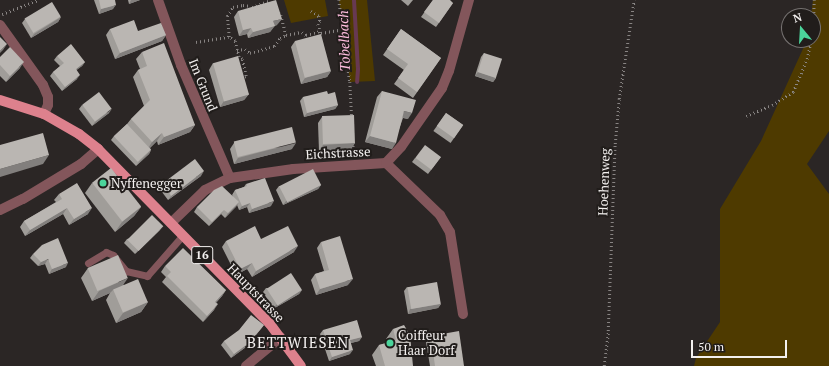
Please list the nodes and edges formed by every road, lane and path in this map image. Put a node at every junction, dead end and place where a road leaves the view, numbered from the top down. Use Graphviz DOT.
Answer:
graph roads {
  1 [pos="39,0"];
  2 [pos="158,0"];
  3 [pos="271,0"];
  4 [pos="339,0"];
  5 [pos="469,0"];
  6 [pos="634,0"];
  7 [pos="276,3"];
  8 [pos="251,6"];
  9 [pos="277,8"];
  10 [pos="311,11"];
  11 [pos="253,12"];
  12 [pos="0,14"];
  13 [pos="0,25"];
  14 [pos="343,29"];
  15 [pos="320,32"];
  16 [pos="286,35"];
  17 [pos="229,37"];
  18 [pos="323,41"];
  19 [pos="196,42"];
  20 [pos="809,48"];
  21 [pos="238,50"];
  22 [pos="238,78"];
  23 [pos="0,100"];
  24 [pos="44,114"];
  25 [pos="746,116"];
  26 [pos="352,120"];
  27 [pos="353,135"];
  28 [pos="98,149"];
  29 [pos="386,163"];
  30 [pos="354,166"];
  31 [pos="230,178"];
  32 [pos="0,210"];
  33 [pos="171,223"];
  34 [pos="183,236"];
  35 [pos="88,263"];
  36 [pos="463,314"];
  37 [pos="281,337"];
  38 [pos="246,366"];
  39 [pos="301,366"];
  40 [pos="604,366"];
  1 -- 12 [label="path"];
  2 -- 31 [label="street, Im Grund"];
  3 -- 7 [label="path"];
  3 -- 8 [label="path"];
  4 -- 14 [label="path"];
  5 -- 29 [label="street, Eichstrasse"];
  6 -- 40 [label="path, Hoehenweg"];
  8 -- 11 [label="path"];
  8 -- 17 [label="path"];
  9 -- 16 [label="path"];
  10 -- 15 [label="path"];
  13 -- 24 [label="street"];
  14 -- 15 [label="path"];
  14 -- 26 [label="path"];
  15 -- 16 [label="path"];
  15 -- 18 [label="path"];
  16 -- 21 [label="path"];
  17 -- 19 [label="path"];
  17 -- 21 [label="path"];
  20 -- 25 [label="path"];
  21 -- 22 [label="path"];
  23 -- 24 [label="main road, Hauptstrasse / 16"];
  24 -- 28 [label="main road, Hauptstrasse / 16"];
  27 -- 30 [label="path"];
  28 -- 32 [label="street"];
  28 -- 33 [label="main road, Hauptstrasse / 16"];
  29 -- 30 [label="street, Eichstrasse"];
  29 -- 36 [label="street"];
  30 -- 31 [label="street, Eichstrasse"];
  31 -- 33 [label="street, Eichstrasse"];
  33 -- 34 [label="main road, Hauptstrasse / 16"];
  34 -- 35 [label="lane"];
  34 -- 37 [label="main road, Hauptstrasse / 16"];
  37 -- 38 [label="street"];
  37 -- 39 [label="main road, Hauptstrasse / 16"];
}
